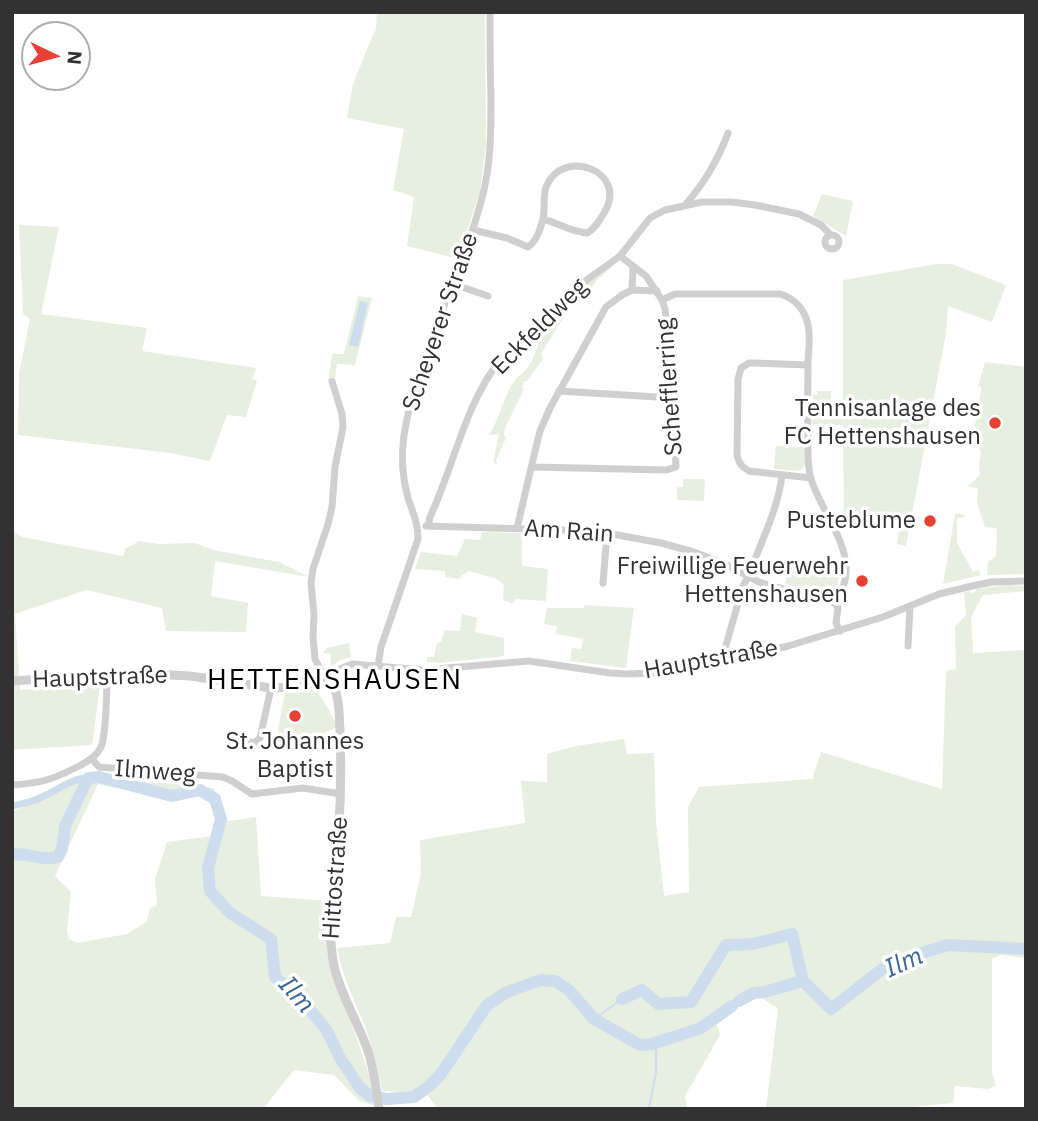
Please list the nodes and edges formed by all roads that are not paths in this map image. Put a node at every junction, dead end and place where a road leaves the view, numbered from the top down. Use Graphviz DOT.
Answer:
graph roads {
  1 [pos="490,12"];
  2 [pos="728,133"];
  3 [pos="686,205"];
  4 [pos="543,219"];
  5 [pos="472,230"];
  6 [pos="831,235"];
  7 [pos="620,256"];
  8 [pos="634,268"];
  9 [pos="453,284"];
  10 [pos="632,290"];
  11 [pos="657,291"];
  12 [pos="488,296"];
  13 [pos="662,300"];
  14 [pos="808,365"];
  15 [pos="332,381"];
  16 [pos="559,391"];
  17 [pos="673,398"];
  18 [pos="532,467"];
  19 [pos="782,475"];
  20 [pos="811,478"];
  21 [pos="428,526"];
  22 [pos="418,527"];
  23 [pos="517,528"];
  24 [pos="607,533"];
  25 [pos="748,577"];
  26 [pos="1026,581"];
  27 [pos="603,583"];
  28 [pos="834,603"];
  29 [pos="910,606"];
  30 [pos="839,631"];
  31 [pos="908,646"];
  32 [pos="722,659"];
  33 [pos="378,666"];
  34 [pos="107,675"];
  35 [pos="12,681"];
  36 [pos="328,684"];
  37 [pos="271,688"];
  38 [pos="234,737"];
  39 [pos="92,759"];
  40 [pos="12,785"];
  41 [pos="341,794"];
  42 [pos="379,1109"];
  1 -- 5 [label="street, Scheyerer Straße"];
  2 -- 3 [label="street"];
  3 -- 6 [label="street, Eckfeldweg"];
  3 -- 7 [label="street, Eckfeldweg"];
  4 -- 4 [label="street"];
  4 -- 5 [label="street"];
  5 -- 9 [label="street, Scheyerer Straße"];
  7 -- 8 [label="street, Schefflerring"];
  7 -- 21 [label="street, Eckfeldweg"];
  8 -- 10 [label="street, Schefflerring"];
  8 -- 11 [label="street, Schefflerring"];
  9 -- 12 [label="street"];
  9 -- 22 [label="street, Scheyerer Straße"];
  10 -- 11 [label="street, Schefflerring"];
  10 -- 16 [label="street, Schefflerring"];
  11 -- 13 [label="street, Schefflerring"];
  13 -- 14 [label="street"];
  13 -- 17 [label="street, Schefflerring"];
  14 -- 19 [label="street"];
  14 -- 20 [label="street"];
  15 -- 36 [label="street"];
  16 -- 17 [label="street"];
  16 -- 18 [label="street, Schefflerring"];
  17 -- 18 [label="street, Schefflerring"];
  18 -- 23 [label="street, Schefflerring"];
  19 -- 20 [label="street"];
  19 -- 25 [label="street"];
  20 -- 28 [label="street"];
  21 -- 22 [label="street, Am Rain"];
  21 -- 23 [label="street, Am Rain"];
  22 -- 33 [label="street, Scheyerer Straße"];
  23 -- 24 [label="street, Am Rain"];
  24 -- 25 [label="street, Am Rain"];
  24 -- 27 [label="street"];
  25 -- 28 [label="street, Am Rain"];
  25 -- 32 [label="street"];
  26 -- 29 [label="street, Hauptstraße"];
  28 -- 30 [label="street"];
  29 -- 30 [label="street, Hauptstraße"];
  29 -- 31 [label="street"];
  30 -- 32 [label="street, Hauptstraße"];
  32 -- 33 [label="street, Hauptstraße"];
  33 -- 36 [label="street, Hauptstraße"];
  34 -- 35 [label="street, Hauptstraße"];
  34 -- 37 [label="street, Hauptstraße"];
  34 -- 39 [label="street, Ilmweg"];
  36 -- 37 [label="street, Hauptstraße"];
  36 -- 41 [label="street, Hittostraße"];
  37 -- 38 [label="street"];
  39 -- 40 [label="street, Ilmweg"];
  39 -- 41 [label="street, Ilmweg"];
  41 -- 42 [label="street, Hittostraße"];
}
